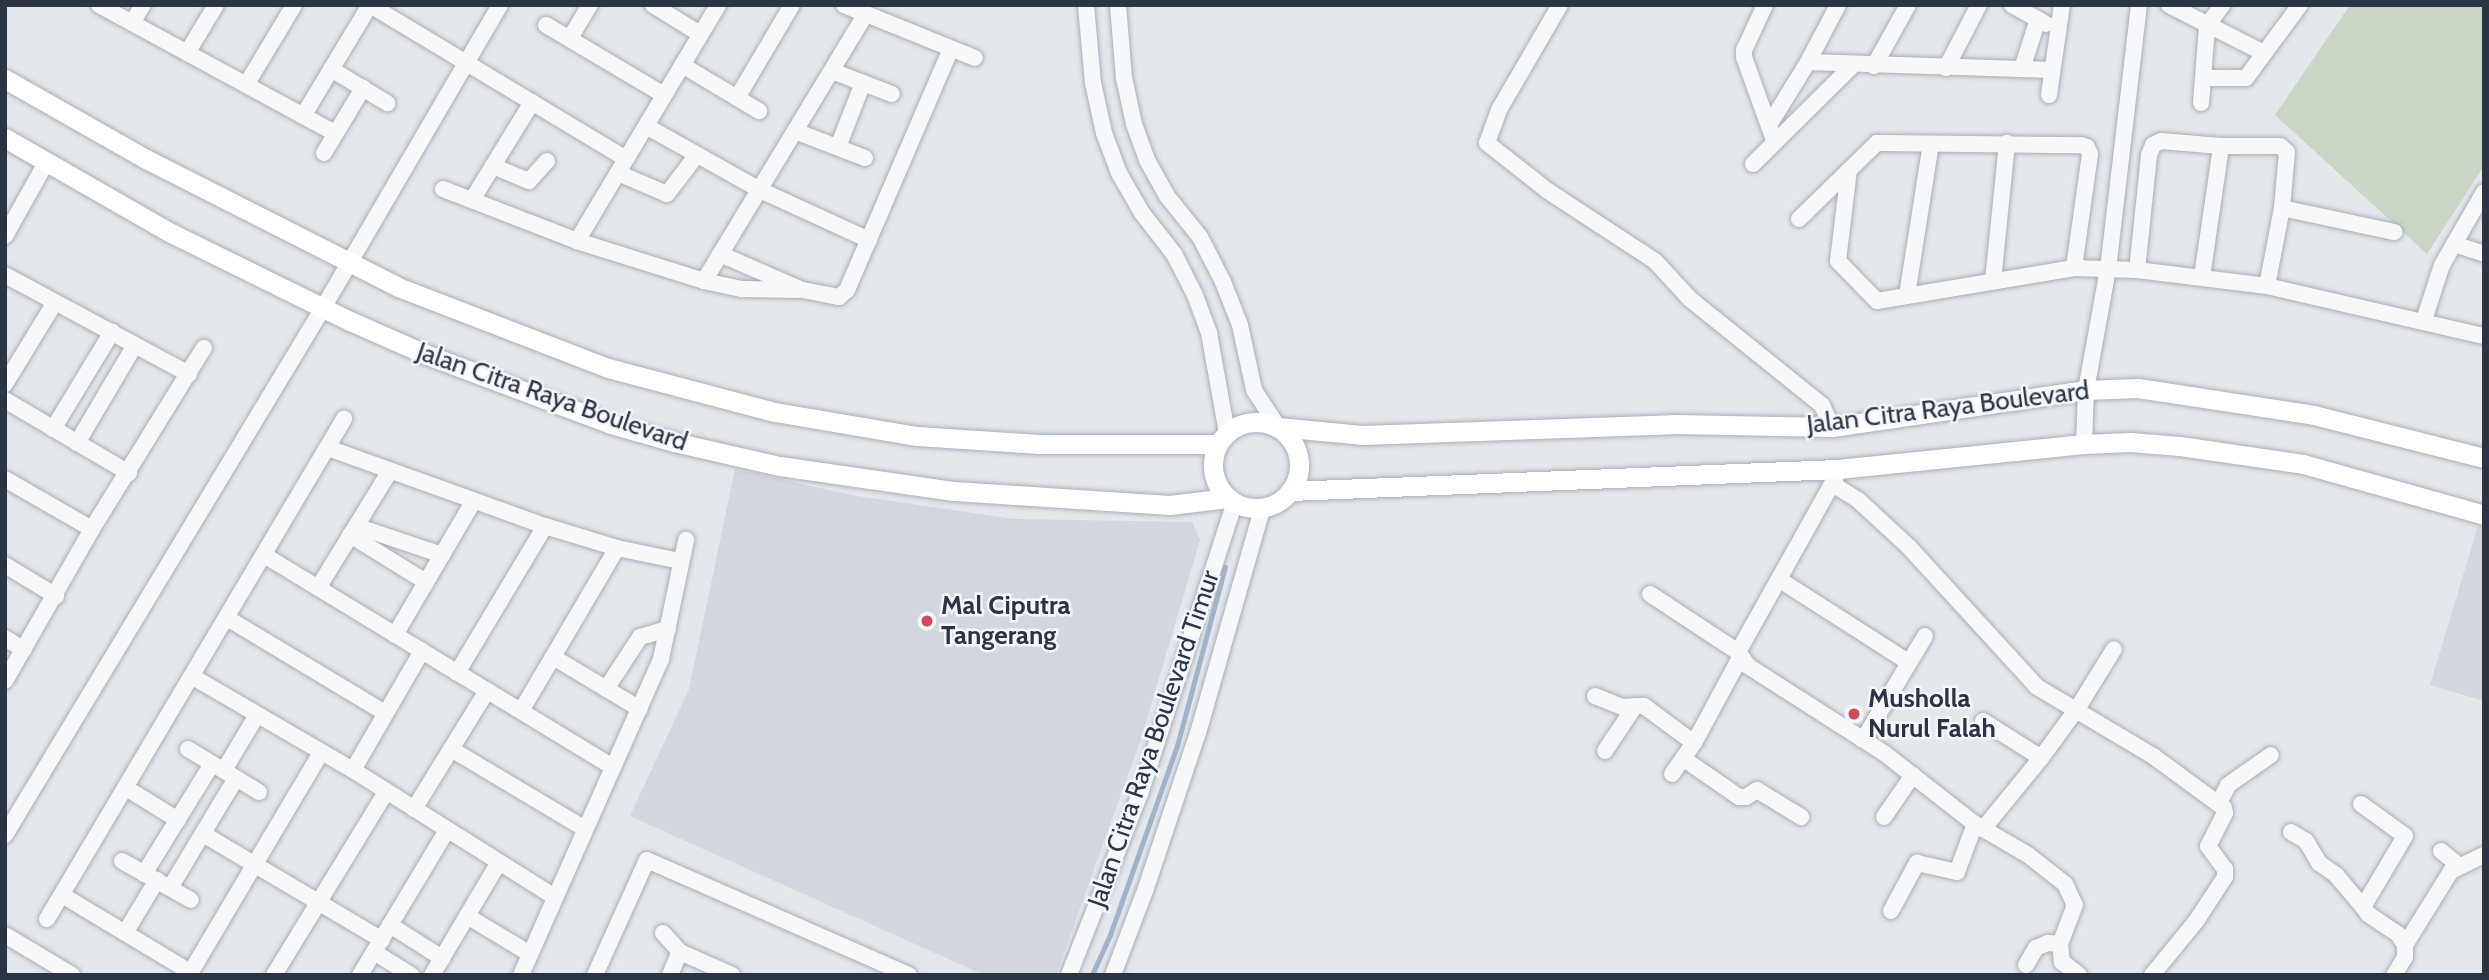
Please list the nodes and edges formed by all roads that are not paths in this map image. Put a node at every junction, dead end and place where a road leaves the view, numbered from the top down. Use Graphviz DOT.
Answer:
graph roads {
  1 [pos="99,5"];
  2 [pos="143,5"];
  3 [pos="216,5"];
  4 [pos="294,5"];
  5 [pos="500,5"];
  6 [pos="590,5"];
  7 [pos="653,5"];
  8 [pos="718,5"];
  9 [pos="792,5"];
  10 [pos="844,5"];
  11 [pos="1086,5"];
  12 [pos="1118,5"];
  13 [pos="1560,5"];
  14 [pos="1765,5"];
  15 [pos="1838,5"];
  16 [pos="1908,5"];
  17 [pos="1979,5"];
  18 [pos="2012,5"];
  19 [pos="2062,5"];
  20 [pos="2139,5"];
  21 [pos="2169,5"];
  22 [pos="2222,5"];
  23 [pos="2300,5"];
  24 [pos="866,14"];
  25 [pos="2038,19"];
  26 [pos="132,23"];
  27 [pos="546,25"];
  28 [pos="2207,26"];
  29 [pos="2057,31"];
  30 [pos="700,34"];
  31 [pos="570,38"];
  32 [pos="951,49"];
  33 [pos="187,53"];
  34 [pos="2264,53"];
  35 [pos="975,58"];
  36 [pos="1808,62"];
  37 [pos="465,63"];
  38 [pos="682,65"];
  39 [pos="1853,65"];
  40 [pos="1874,66"];
  41 [pos="1946,68"];
  42 [pos="331,69"];
  43 [pos="2022,69"];
  44 [pos="2052,70"];
  45 [pos="831,71"];
  46 [pos="2203,78"];
  47 [pos="5,79"];
  48 [pos="863,83"];
  49 [pos="246,85"];
  50 [pos="363,88"];
  51 [pos="892,94"];
  52 [pos="664,95"];
  53 [pos="2049,95"];
  54 [pos="737,98"];
  55 [pos="532,102"];
  56 [pos="387,103"];
  57 [pos="2201,103"];
  58 [pos="759,111"];
  59 [pos="303,116"];
  60 [pos="1769,125"];
  61 [pos="646,126"];
  62 [pos="795,131"];
  63 [pos="335,133"];
  64 [pos="5,138"];
  65 [pos="1775,143"];
  66 [pos="2007,143"];
  67 [pos="1931,144"];
  68 [pos="2221,146"];
  69 [pos="838,147"];
  70 [pos="324,153"];
  71 [pos="696,156"];
  72 [pos="865,158"];
  73 [pos="547,162"];
  74 [pos="47,163"];
  75 [pos="1753,164"];
  76 [pos="493,166"];
  77 [pos="622,166"];
  78 [pos="1849,170"];
  79 [pos="443,189"];
  80 [pos="760,190"];
  81 [pos="2484,192"];
  82 [pos="472,200"];
  83 [pos="2282,208"];
  84 [pos="1799,219"];
  85 [pos="2394,232"];
  86 [pos="5,236"];
  87 [pos="869,240"];
  88 [pos="577,241"];
  89 [pos="2454,244"];
  90 [pos="720,254"];
  91 [pos="2484,254"];
  92 [pos="348,262"];
  93 [pos="2074,268"];
  94 [pos="2108,269"];
  95 [pos="2137,270"];
  96 [pos="5,275"];
  97 [pos="2202,277"];
  98 [pos="704,281"];
  99 [pos="1993,281"];
  100 [pos="2267,286"];
  101 [pos="803,290"];
  102 [pos="1906,295"];
  103 [pos="55,302"];
  104 [pos="323,308"];
  105 [pos="2424,320"];
  106 [pos="111,332"];
  107 [pos="2484,336"];
  108 [pos="135,345"];
  109 [pos="204,348"];
  110 [pos="189,374"];
  111 [pos="5,384"];
  112 [pos="2087,390"];
  113 [pos="5,400"];
  114 [pos="344,419"];
  115 [pos="1832,427"];
  116 [pos="1278,428"];
  117 [pos="53,429"];
  118 [pos="1223,439"];
  119 [pos="76,443"];
  120 [pos="2084,444"];
  121 [pos="328,448"];
  122 [pos="2484,458"];
  123 [pos="390,471"];
  124 [pos="129,473"];
  125 [pos="1836,477"];
  126 [pos="5,478"];
  127 [pos="1290,491"];
  128 [pos="1232,500"];
  129 [pos="473,502"];
  130 [pos="1263,507"];
  131 [pos="2484,515"];
  132 [pos="545,526"];
  133 [pos="92,529"];
  134 [pos="353,531"];
  135 [pos="686,540"];
  136 [pos="617,548"];
  137 [pos="264,555"];
  138 [pos="442,555"];
  139 [pos="680,561"];
  140 [pos="5,565"];
  141 [pos="1780,580"];
  142 [pos="426,582"];
  143 [pos="318,588"];
  144 [pos="1650,594"];
  145 [pos="56,596"];
  146 [pos="227,618"];
  147 [pos="668,629"];
  148 [pos="395,635"];
  149 [pos="1925,636"];
  150 [pos="5,638"];
  151 [pos="2114,649"];
  152 [pos="24,650"];
  153 [pos="422,651"];
  154 [pos="1739,655"];
  155 [pos="553,657"];
  156 [pos="1908,662"];
  157 [pos="457,673"];
  158 [pos="192,677"];
  159 [pos="5,681"];
  160 [pos="606,689"];
  161 [pos="487,691"];
  162 [pos="1595,696"];
  163 [pos="1635,706"];
  164 [pos="640,709"];
  165 [pos="2077,709"];
  166 [pos="521,712"];
  167 [pos="385,713"];
  168 [pos="257,715"];
  169 [pos="1983,721"];
  170 [pos="1863,740"];
  171 [pos="1694,743"];
  172 [pos="188,749"];
  173 [pos="451,749"];
  174 [pos="1605,751"];
  175 [pos="321,753"];
  176 [pos="2270,755"];
  177 [pos="2041,758"];
  178 [pos="1684,759"];
  179 [pos="611,766"];
  180 [pos="353,770"];
  181 [pos="224,771"];
  182 [pos="1672,774"];
  183 [pos="1913,775"];
  184 [pos="126,788"];
  185 [pos="259,792"];
  186 [pos="386,792"];
  187 [pos="2219,803"];
  188 [pos="2361,804"];
  189 [pos="414,809"];
  190 [pos="1801,817"];
  191 [pos="1884,817"];
  192 [pos="177,820"];
  193 [pos="1979,826"];
  194 [pos="585,829"];
  195 [pos="447,830"];
  196 [pos="2291,832"];
  197 [pos="203,834"];
  198 [pos="5,835"];
  199 [pos="2441,851"];
  200 [pos="2484,855"];
  201 [pos="122,861"];
  202 [pos="499,862"];
  203 [pos="256,864"];
  204 [pos="2458,865"];
  205 [pos="157,881"];
  206 [pos="62,895"];
  207 [pos="555,897"];
  208 [pos="191,900"];
  209 [pos="319,901"];
  210 [pos="2363,906"];
  211 [pos="1891,911"];
  212 [pos="467,916"];
  213 [pos="47,919"];
  214 [pos="125,933"];
  215 [pos="663,933"];
  216 [pos="5,934"];
  217 [pos="382,939"];
  218 [pos="2060,944"];
  219 [pos="2405,946"];
  220 [pos="680,952"];
  221 [pos="530,954"];
  222 [pos="2026,965"];
  223 [pos="437,970"];
  224 [pos="190,974"];
  225 [pos="72,975"];
  226 [pos="274,975"];
  227 [pos="360,975"];
  228 [pos="411,975"];
  229 [pos="521,975"];
  230 [pos="595,975"];
  231 [pos="670,975"];
  232 [pos="732,975"];
  233 [pos="909,975"];
  234 [pos="1069,975"];
  235 [pos="1112,975"];
  236 [pos="2079,975"];
  237 [pos="2152,975"];
  238 [pos="2394,975"];
  1 -- 26 [label="street"];
  2 -- 26 [label="street"];
  3 -- 33 [label="street"];
  4 -- 49 [label="street"];
  5 -- 37 [label="street"];
  6 -- 31 [label="street"];
  7 -- 30 [label="street"];
  8 -- 30 [label="street"];
  9 -- 54 [label="street"];
  10 -- 24 [label="street"];
  11 -- 118 [label="street"];
  12 -- 116 [label="street"];
  13 -- 115 [label="street"];
  14 -- 60 [label="street"];
  15 -- 36 [label="street"];
  16 -- 40 [label="street"];
  17 -- 41 [label="street"];
  18 -- 25 [label="street"];
  19 -- 29 [label="street"];
  20 -- 94 [label="street"];
  21 -- 28 [label="street"];
  22 -- 28 [label="street"];
  23 -- 34 [label="street"];
  24 -- 32 [label="street"];
  24 -- 45 [label="street"];
  25 -- 29 [label="street"];
  25 -- 43 [label="street"];
  26 -- 33 [label="street"];
  27 -- 31 [label="street"];
  28 -- 34 [label="street"];
  28 -- 46 [label="street"];
  29 -- 44 [label="street"];
  30 -- 38 [label="street"];
  31 -- 52 [label="street"];
  32 -- 35 [label="street"];
  32 -- 87 [label="street"];
  33 -- 49 [label="street"];
  34 -- 46 [label="street"];
  36 -- 39 [label="street"];
  36 -- 60 [label="street"];
  37 -- 42 [label="street"];
  37 -- 55 [label="street"];
  37 -- 92 [label="street"];
  38 -- 52 [label="street"];
  38 -- 54 [label="street"];
  39 -- 40 [label="street"];
  39 -- 65 [label="street"];
  40 -- 41 [label="street"];
  41 -- 43 [label="street"];
  42 -- 50 [label="street"];
  42 -- 59 [label="street"];
  43 -- 44 [label="street"];
  44 -- 53 [label="street"];
  45 -- 48 [label="street"];
  45 -- 62 [label="street"];
  46 -- 57 [label="street"];
  47 -- 92 [label="main road, Jalan Citra Raya Boulevard"];
  48 -- 51 [label="street"];
  48 -- 69 [label="street"];
  49 -- 59 [label="street"];
  50 -- 56 [label="street"];
  50 -- 63 [label="street"];
  52 -- 61 [label="street"];
  54 -- 58 [label="street"];
  55 -- 76 [label="street"];
  55 -- 77 [label="street"];
  59 -- 63 [label="street"];
  60 -- 65 [label="street"];
  61 -- 71 [label="street"];
  61 -- 77 [label="street"];
  62 -- 69 [label="street"];
  62 -- 80 [label="street"];
  63 -- 70 [label="street"];
  64 -- 74 [label="main road, Jalan Citra Raya Boulevard"];
  65 -- 75 [label="street"];
  66 -- 67 [label="street"];
  66 -- 93 [label="street"];
  66 -- 99 [label="street"];
  67 -- 78 [label="street"];
  67 -- 102 [label="street"];
  68 -- 83 [label="street"];
  68 -- 95 [label="street"];
  68 -- 97 [label="street"];
  69 -- 72 [label="street"];
  71 -- 77 [label="street"];
  71 -- 80 [label="street"];
  73 -- 76 [label="street"];
  74 -- 86 [label="street"];
  74 -- 104 [label="main road, Jalan Citra Raya Boulevard"];
  76 -- 82 [label="street"];
  77 -- 88 [label="street"];
  78 -- 84 [label="street"];
  78 -- 102 [label="street"];
  79 -- 82 [label="street"];
  80 -- 87 [label="street"];
  80 -- 90 [label="street"];
  81 -- 89 [label="street"];
  82 -- 88 [label="street"];
  83 -- 85 [label="street"];
  83 -- 100 [label="street"];
  87 -- 101 [label="street"];
  88 -- 98 [label="street"];
  89 -- 91 [label="street"];
  89 -- 105 [label="street"];
  90 -- 98 [label="street"];
  90 -- 101 [label="street"];
  92 -- 104 [label="street"];
  92 -- 118 [label="main road, Jalan Citra Raya Boulevard"];
  93 -- 94 [label="street"];
  93 -- 99 [label="street"];
  94 -- 95 [label="street"];
  94 -- 112 [label="street"];
  95 -- 97 [label="street"];
  96 -- 103 [label="street"];
  97 -- 100 [label="street"];
  98 -- 101 [label="street"];
  99 -- 102 [label="street"];
  100 -- 105 [label="street"];
  103 -- 106 [label="street"];
  103 -- 111 [label="street"];
  104 -- 128 [label="main road, Jalan Citra Raya Boulevard"];
  104 -- 198 [label="street"];
  105 -- 107 [label="street"];
  106 -- 108 [label="street"];
  106 -- 117 [label="street"];
  108 -- 110 [label="street"];
  108 -- 119 [label="street"];
  109 -- 110 [label="street"];
  110 -- 124 [label="street"];
  112 -- 115 [label="main road, Jalan Citra Raya Boulevard"];
  112 -- 120 [label="street"];
  112 -- 122 [label="main road, Jalan Citra Raya Boulevard"];
  113 -- 117 [label="street"];
  114 -- 121 [label="street"];
  115 -- 116 [label="main road, Jalan Citra Raya Boulevard"];
  116 -- 118 [label="main road"];
  116 -- 127 [label="main road"];
  117 -- 119 [label="street"];
  118 -- 128 [label="main road"];
  119 -- 124 [label="street"];
  120 -- 125 [label="main road, Jalan Citra Raya Boulevard"];
  120 -- 131 [label="main road, Jalan Citra Raya Boulevard"];
  121 -- 123 [label="street"];
  121 -- 137 [label="street"];
  123 -- 129 [label="street"];
  123 -- 134 [label="street"];
  124 -- 133 [label="street"];
  125 -- 127 [label="main road, Jalan Citra Raya Boulevard"];
  125 -- 141 [label="street"];
  125 -- 165 [label="street"];
  126 -- 133 [label="street"];
  127 -- 130 [label="main road"];
  128 -- 130 [label="main road"];
  128 -- 234 [label="street, Jalan Citra Raya Boulevard Timur"];
  129 -- 132 [label="street"];
  129 -- 138 [label="street"];
  130 -- 235 [label="street, Jalan Citra Raya Boulevard Timur"];
  132 -- 136 [label="street"];
  132 -- 157 [label="street"];
  133 -- 145 [label="street"];
  134 -- 138 [label="street"];
  134 -- 142 [label="street"];
  134 -- 143 [label="street"];
  135 -- 139 [label="street"];
  136 -- 139 [label="street"];
  136 -- 155 [label="street"];
  137 -- 143 [label="street"];
  137 -- 146 [label="street"];
  138 -- 142 [label="street"];
  139 -- 147 [label="street"];
  140 -- 145 [label="street"];
  141 -- 154 [label="street"];
  141 -- 156 [label="street"];
  142 -- 148 [label="street"];
  143 -- 148 [label="street"];
  144 -- 154 [label="street"];
  145 -- 152 [label="street"];
  146 -- 158 [label="street"];
  146 -- 167 [label="street"];
  147 -- 160 [label="street"];
  147 -- 164 [label="street"];
  148 -- 153 [label="street"];
  149 -- 156 [label="street"];
  150 -- 152 [label="street"];
  151 -- 165 [label="street"];
  152 -- 159 [label="street"];
  153 -- 157 [label="street"];
  153 -- 167 [label="street"];
  154 -- 170 [label="street"];
  154 -- 171 [label="street"];
  155 -- 160 [label="street"];
  155 -- 166 [label="street"];
  156 -- 170 [label="street"];
  157 -- 161 [label="street"];
  158 -- 168 [label="street"];
  158 -- 184 [label="street"];
  160 -- 164 [label="street"];
  161 -- 166 [label="street"];
  161 -- 173 [label="street"];
  162 -- 163 [label="street"];
  163 -- 171 [label="street"];
  163 -- 174 [label="street"];
  164 -- 179 [label="street"];
  165 -- 177 [label="street"];
  165 -- 187 [label="street"];
  166 -- 179 [label="street"];
  167 -- 180 [label="street"];
  168 -- 175 [label="street"];
  168 -- 181 [label="street"];
  169 -- 177 [label="street"];
  170 -- 183 [label="street"];
  171 -- 178 [label="street"];
  172 -- 181 [label="street"];
  173 -- 189 [label="street"];
  173 -- 194 [label="street"];
  175 -- 180 [label="street"];
  175 -- 203 [label="street"];
  176 -- 187 [label="street"];
  177 -- 193 [label="street"];
  178 -- 182 [label="street"];
  178 -- 190 [label="street"];
  179 -- 194 [label="street"];
  180 -- 186 [label="street"];
  181 -- 185 [label="street"];
  181 -- 192 [label="street"];
  181 -- 197 [label="street"];
  183 -- 191 [label="street"];
  183 -- 193 [label="street"];
  184 -- 192 [label="street"];
  184 -- 206 [label="street"];
  186 -- 189 [label="street"];
  186 -- 209 [label="street"];
  187 -- 237 [label="street"];
  188 -- 210 [label="street"];
  189 -- 195 [label="street"];
  192 -- 205 [label="street"];
  193 -- 211 [label="street"];
  193 -- 218 [label="street"];
  194 -- 207 [label="street"];
  195 -- 202 [label="street"];
  195 -- 217 [label="street"];
  196 -- 210 [label="street"];
  197 -- 203 [label="street"];
  197 -- 205 [label="street"];
  199 -- 204 [label="street"];
  200 -- 204 [label="street"];
  201 -- 205 [label="street"];
  202 -- 207 [label="street"];
  202 -- 212 [label="street"];
  203 -- 209 [label="street"];
  203 -- 224 [label="street"];
  204 -- 219 [label="street"];
  205 -- 208 [label="street"];
  205 -- 214 [label="street"];
  206 -- 213 [label="street"];
  206 -- 214 [label="street"];
  207 -- 221 [label="street"];
  209 -- 217 [label="street"];
  209 -- 226 [label="street"];
  210 -- 219 [label="street"];
  212 -- 221 [label="street"];
  212 -- 223 [label="street"];
  214 -- 224 [label="street"];
  215 -- 220 [label="street"];
  216 -- 225 [label="street"];
  217 -- 223 [label="street"];
  217 -- 227 [label="street"];
  217 -- 228 [label="street"];
  218 -- 222 [label="street"];
  218 -- 236 [label="street"];
  219 -- 238 [label="street"];
  220 -- 231 [label="street"];
  220 -- 232 [label="street"];
  221 -- 229 [label="street"];
  230 -- 233 [label="street"];
}
